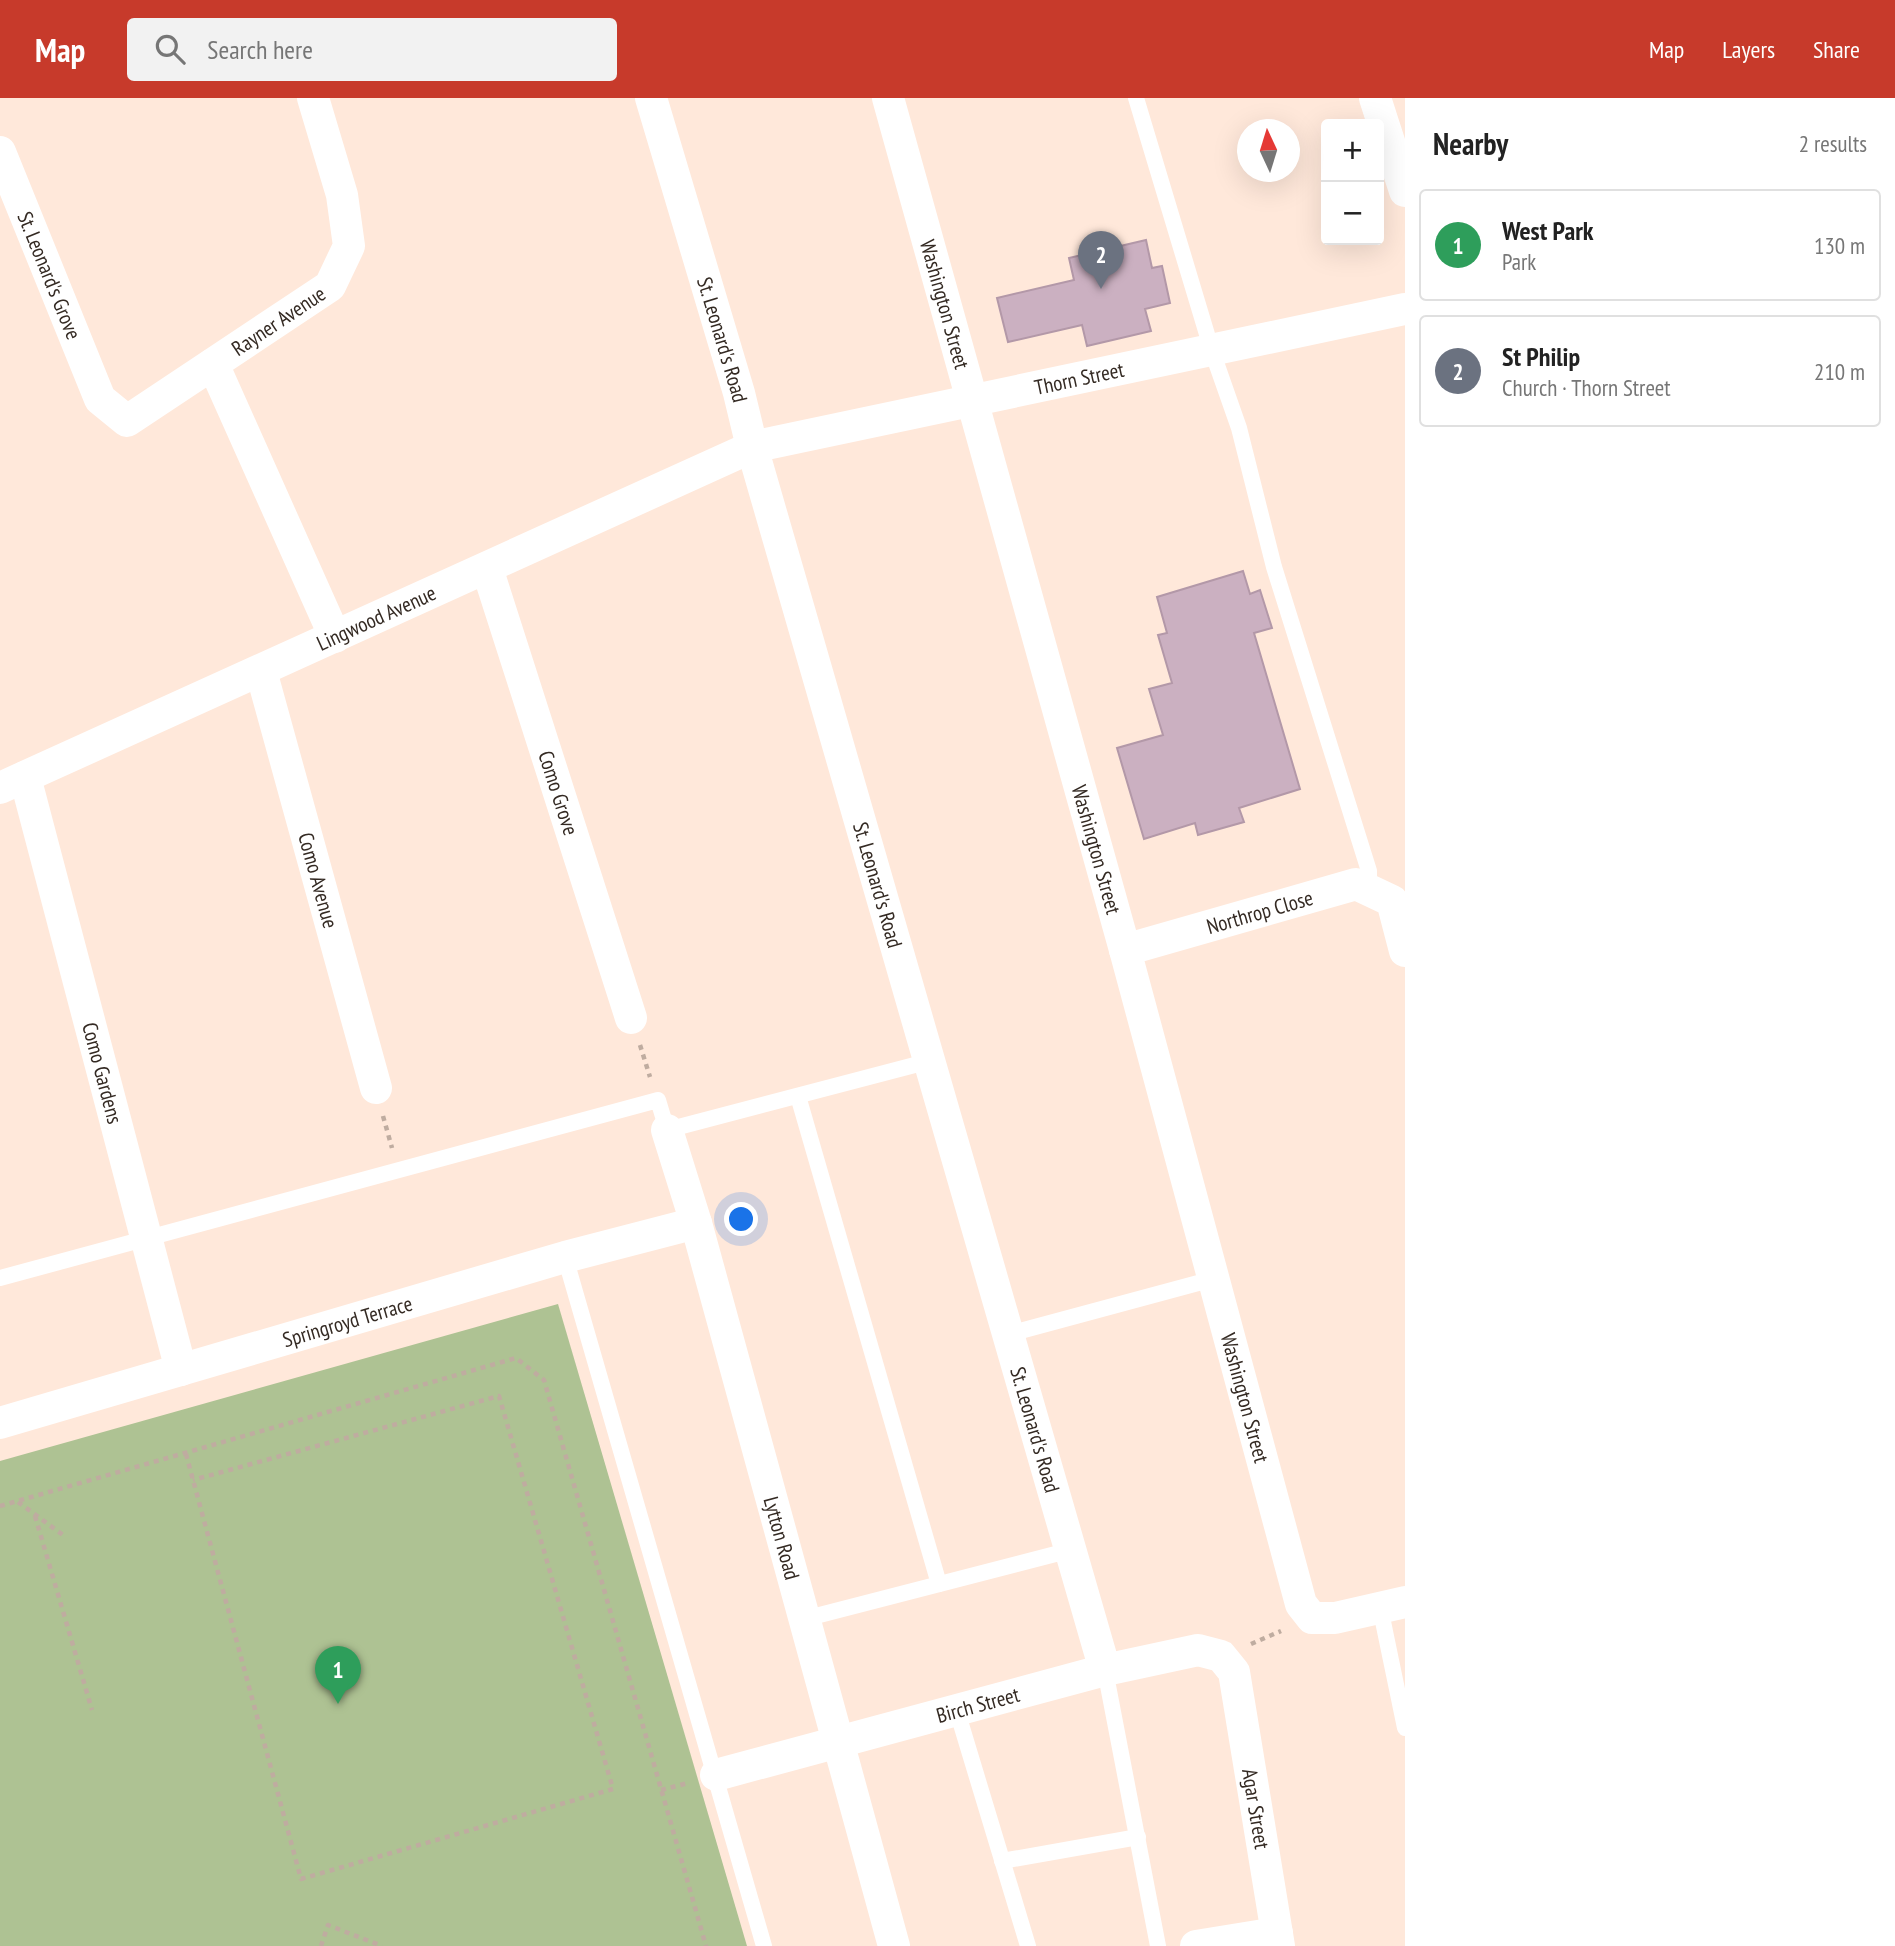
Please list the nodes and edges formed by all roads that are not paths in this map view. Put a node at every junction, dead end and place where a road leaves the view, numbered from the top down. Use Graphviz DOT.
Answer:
graph roads {
  1 [pos="313,98"];
  2 [pos="651,98"];
  3 [pos="888,98"];
  4 [pos="1136,98"];
  5 [pos="1375,98"];
  6 [pos="0,152"];
  7 [pos="1405,191"];
  8 [pos="1405,309"];
  9 [pos="1212,351"];
  10 [pos="213,364"];
  11 [pos="100,399"];
  12 [pos="971,402"];
  13 [pos="752,447"];
  14 [pos="488,568"];
  15 [pos="335,638"];
  16 [pos="261,671"];
  17 [pos="12,782"];
  18 [pos="1390,903"];
  19 [pos="1125,950"];
  20 [pos="1405,951"];
  21 [pos="631,1018"];
  22 [pos="930,1062"];
  23 [pos="376,1088"];
  24 [pos="798,1096"];
  25 [pos="667,1130"];
  26 [pos="696,1223"];
  27 [pos="146,1240"];
  28 [pos="565,1257"];
  29 [pos="0,1278"];
  30 [pos="1213,1279"];
  31 [pos="1009,1334"];
  32 [pos="181,1370"];
  33 [pos="0,1423"];
  34 [pos="1071,1550"];
  35 [pos="939,1584"];
  36 [pos="1393,1605"];
  37 [pos="804,1619"];
  38 [pos="1228,1664"];
  39 [pos="1105,1670"];
  40 [pos="957,1711"];
  41 [pos="1405,1728"];
  42 [pos="838,1742"];
  43 [pos="716,1775"];
  44 [pos="1138,1837"];
  45 [pos="1002,1861"];
  46 [pos="1278,1939"];
  47 [pos="764,1946"];
  48 [pos="894,1946"];
  49 [pos="1028,1946"];
  50 [pos="1158,1946"];
  51 [pos="1196,1946"];
  1 -- 10 [label="street, Rayner Avenue"];
  2 -- 13 [label="street, St. Leonard's Road"];
  3 -- 12 [label="street, Washington Street"];
  4 -- 9 [label="lane"];
  5 -- 7 [label="street"];
  6 -- 11 [label="street, St. Leonard's Grove"];
  8 -- 9 [label="street, Thorn Street"];
  9 -- 12 [label="street, Thorn Street"];
  9 -- 18 [label="lane"];
  10 -- 11 [label="street, Rayner Avenue"];
  10 -- 15 [label="street"];
  12 -- 13 [label="street, Thorn Street"];
  12 -- 19 [label="street, Washington Street"];
  13 -- 14 [label="street, Lingwood Avenue"];
  13 -- 22 [label="street, St. Leonard's Road"];
  14 -- 15 [label="street, Lingwood Avenue"];
  14 -- 21 [label="street, Como Grove"];
  15 -- 16 [label="street, Lingwood Avenue"];
  16 -- 17 [label="street, Lingwood Avenue"];
  16 -- 23 [label="street, Como Avenue"];
  17 -- 27 [label="street, Como Gardens"];
  18 -- 19 [label="street, Northrop Close"];
  18 -- 20 [label="street"];
  19 -- 30 [label="street, Washington Street"];
  22 -- 24 [label="lane"];
  22 -- 31 [label="street, St. Leonard's Road"];
  24 -- 25 [label="lane"];
  24 -- 35 [label="lane"];
  25 -- 26 [label="street, Lytton Road"];
  25 -- 27 [label="lane"];
  26 -- 28 [label="street, Springroyd Terrace"];
  26 -- 37 [label="street, Lytton Road"];
  27 -- 29 [label="lane"];
  27 -- 32 [label="street, Como Gardens"];
  28 -- 32 [label="street, Springroyd Terrace"];
  28 -- 43 [label="lane"];
  30 -- 31 [label="lane"];
  30 -- 36 [label="street, Washington Street"];
  31 -- 34 [label="street, St. Leonard's Road"];
  32 -- 33 [label="street, Springroyd Terrace"];
  34 -- 35 [label="lane"];
  34 -- 39 [label="street, St. Leonard's Road"];
  35 -- 37 [label="lane"];
  36 -- 41 [label="lane"];
  37 -- 42 [label="street, Lytton Road"];
  38 -- 39 [label="street, Birch Street"];
  38 -- 46 [label="street, Agar Street"];
  39 -- 40 [label="street, Birch Street"];
  39 -- 44 [label="lane"];
  40 -- 42 [label="street, Birch Street"];
  40 -- 45 [label="lane"];
  42 -- 43 [label="street, Birch Street"];
  42 -- 48 [label="street, Lytton Road"];
  43 -- 47 [label="lane"];
  44 -- 45 [label="lane"];
  44 -- 50 [label="lane"];
  45 -- 49 [label="lane"];
  46 -- 51 [label="street"];
}
